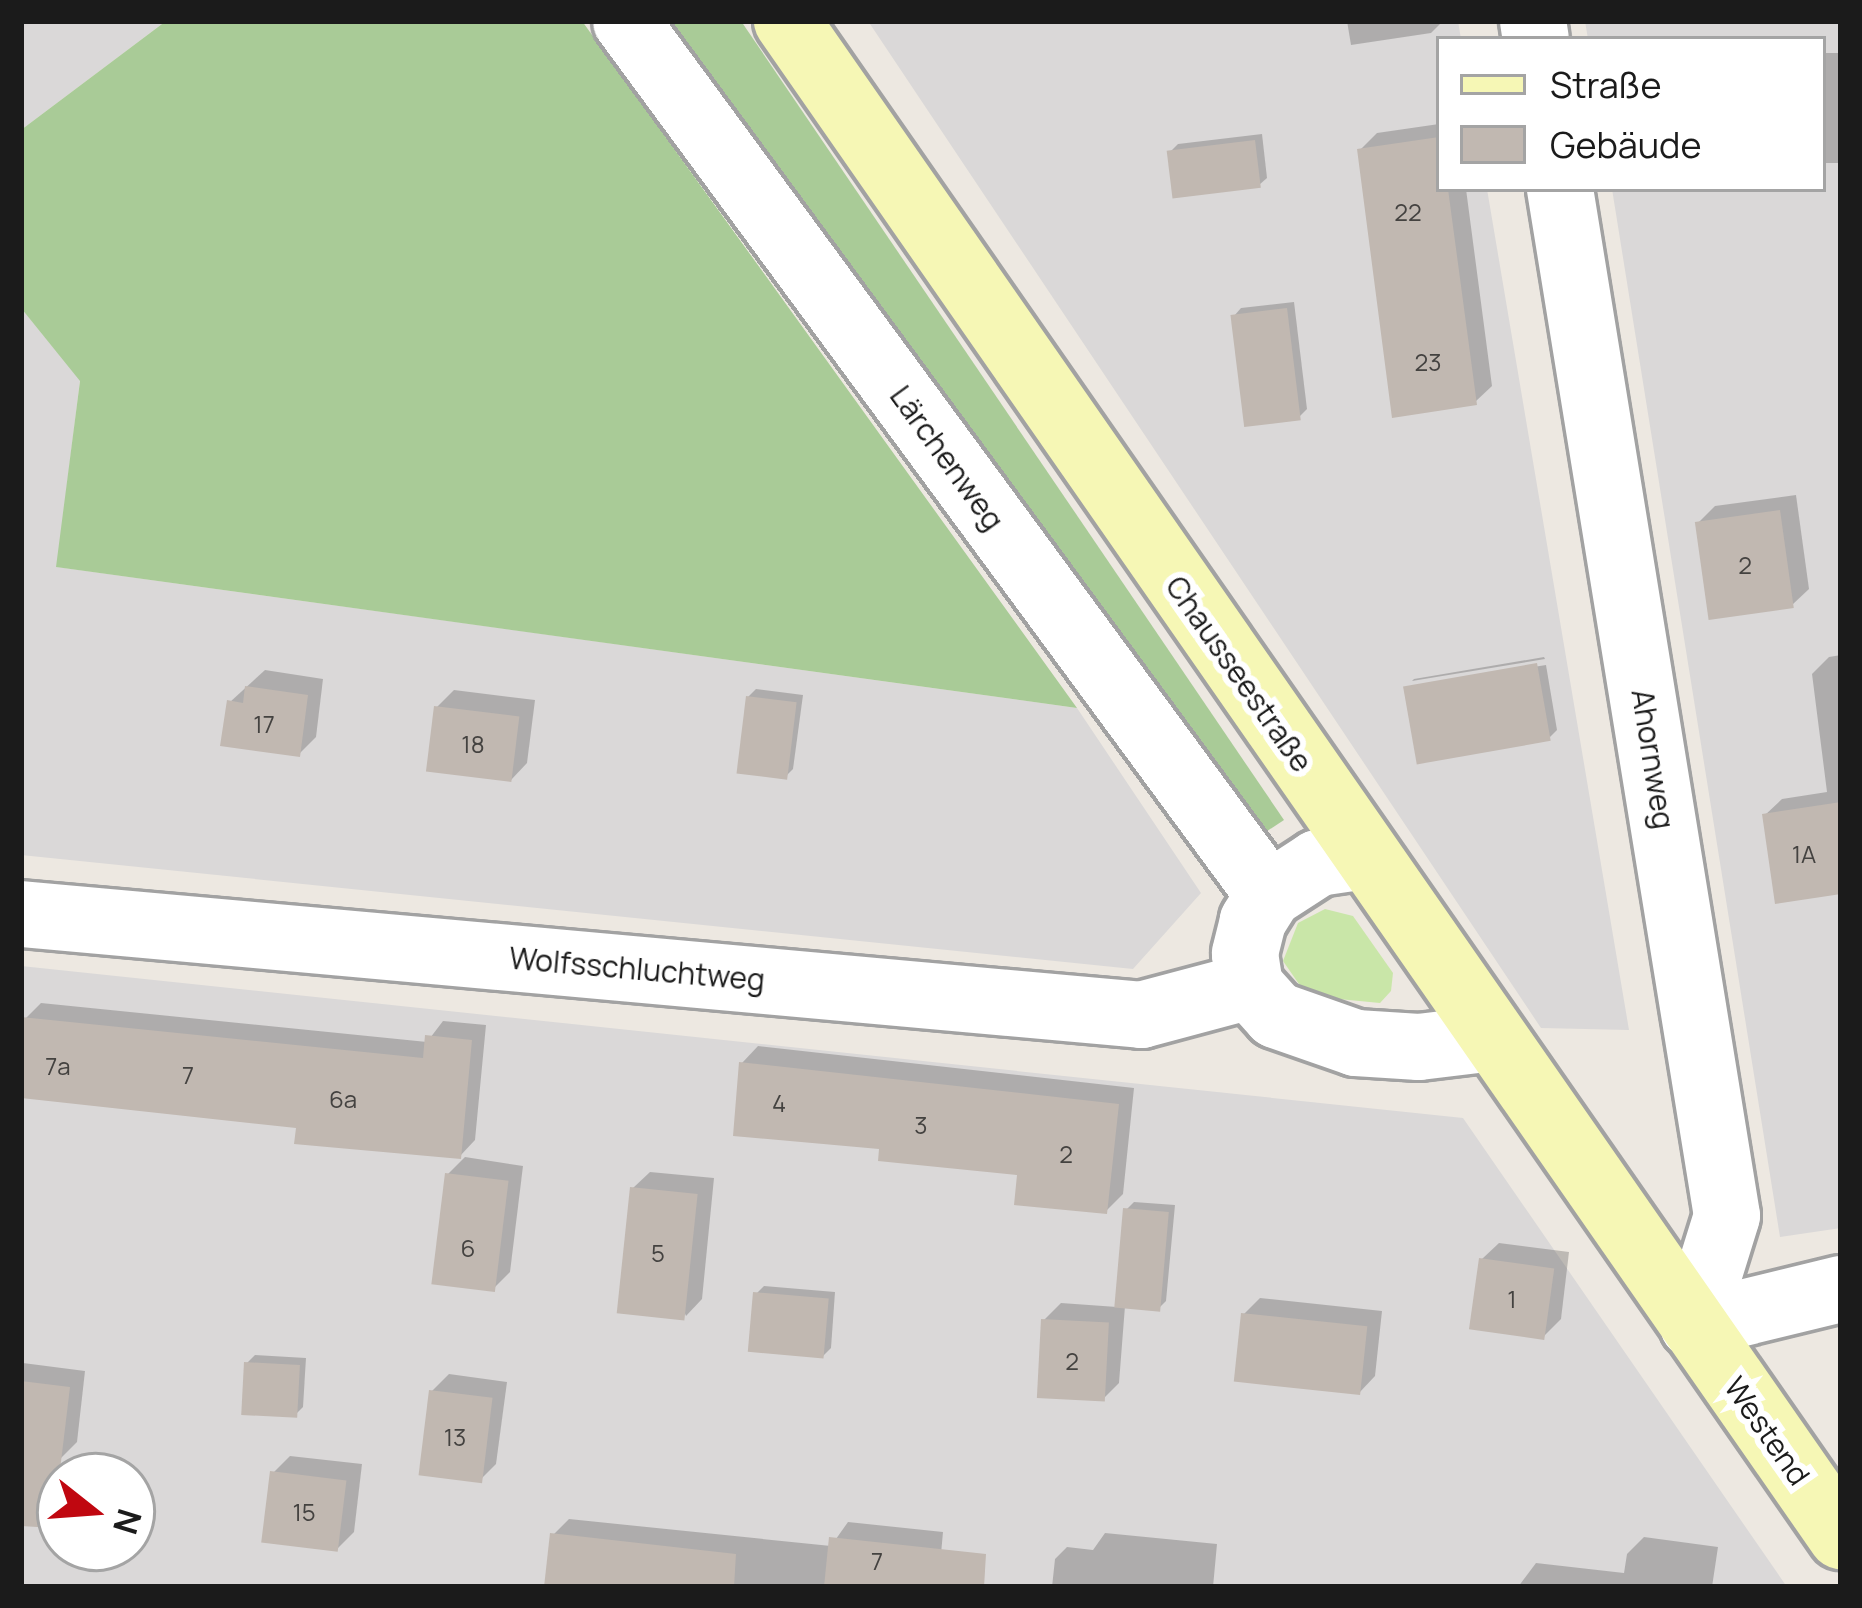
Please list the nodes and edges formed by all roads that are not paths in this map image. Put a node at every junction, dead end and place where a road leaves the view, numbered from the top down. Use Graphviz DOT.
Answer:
graph roads {
  1 [pos="626,21"];
  2 [pos="787,21"];
  3 [pos="1560,192"];
  4 [pos="1365,856"];
  5 [pos="1269,895"];
  6 [pos="21,914"];
  7 [pos="1250,986"];
  8 [pos="1492,1038"];
  9 [pos="1841,1288"];
  10 [pos="1693,1325"];
  11 [pos="1841,1536"];
  1 -- 5 [label="street, Lärchenweg"];
  2 -- 4 [label="main road, Chausseestraße"];
  3 -- 10 [label="street, Ahornweg"];
  4 -- 5 [label="street"];
  4 -- 8 [label="main road, Chausseestraße"];
  5 -- 7 [label="street"];
  6 -- 7 [label="street, Wolfsschluchtweg"];
  7 -- 8 [label="street"];
  8 -- 10 [label="main road, Chausseestraße"];
  9 -- 10 [label="street"];
  10 -- 11 [label="main road, Westend"];
}
